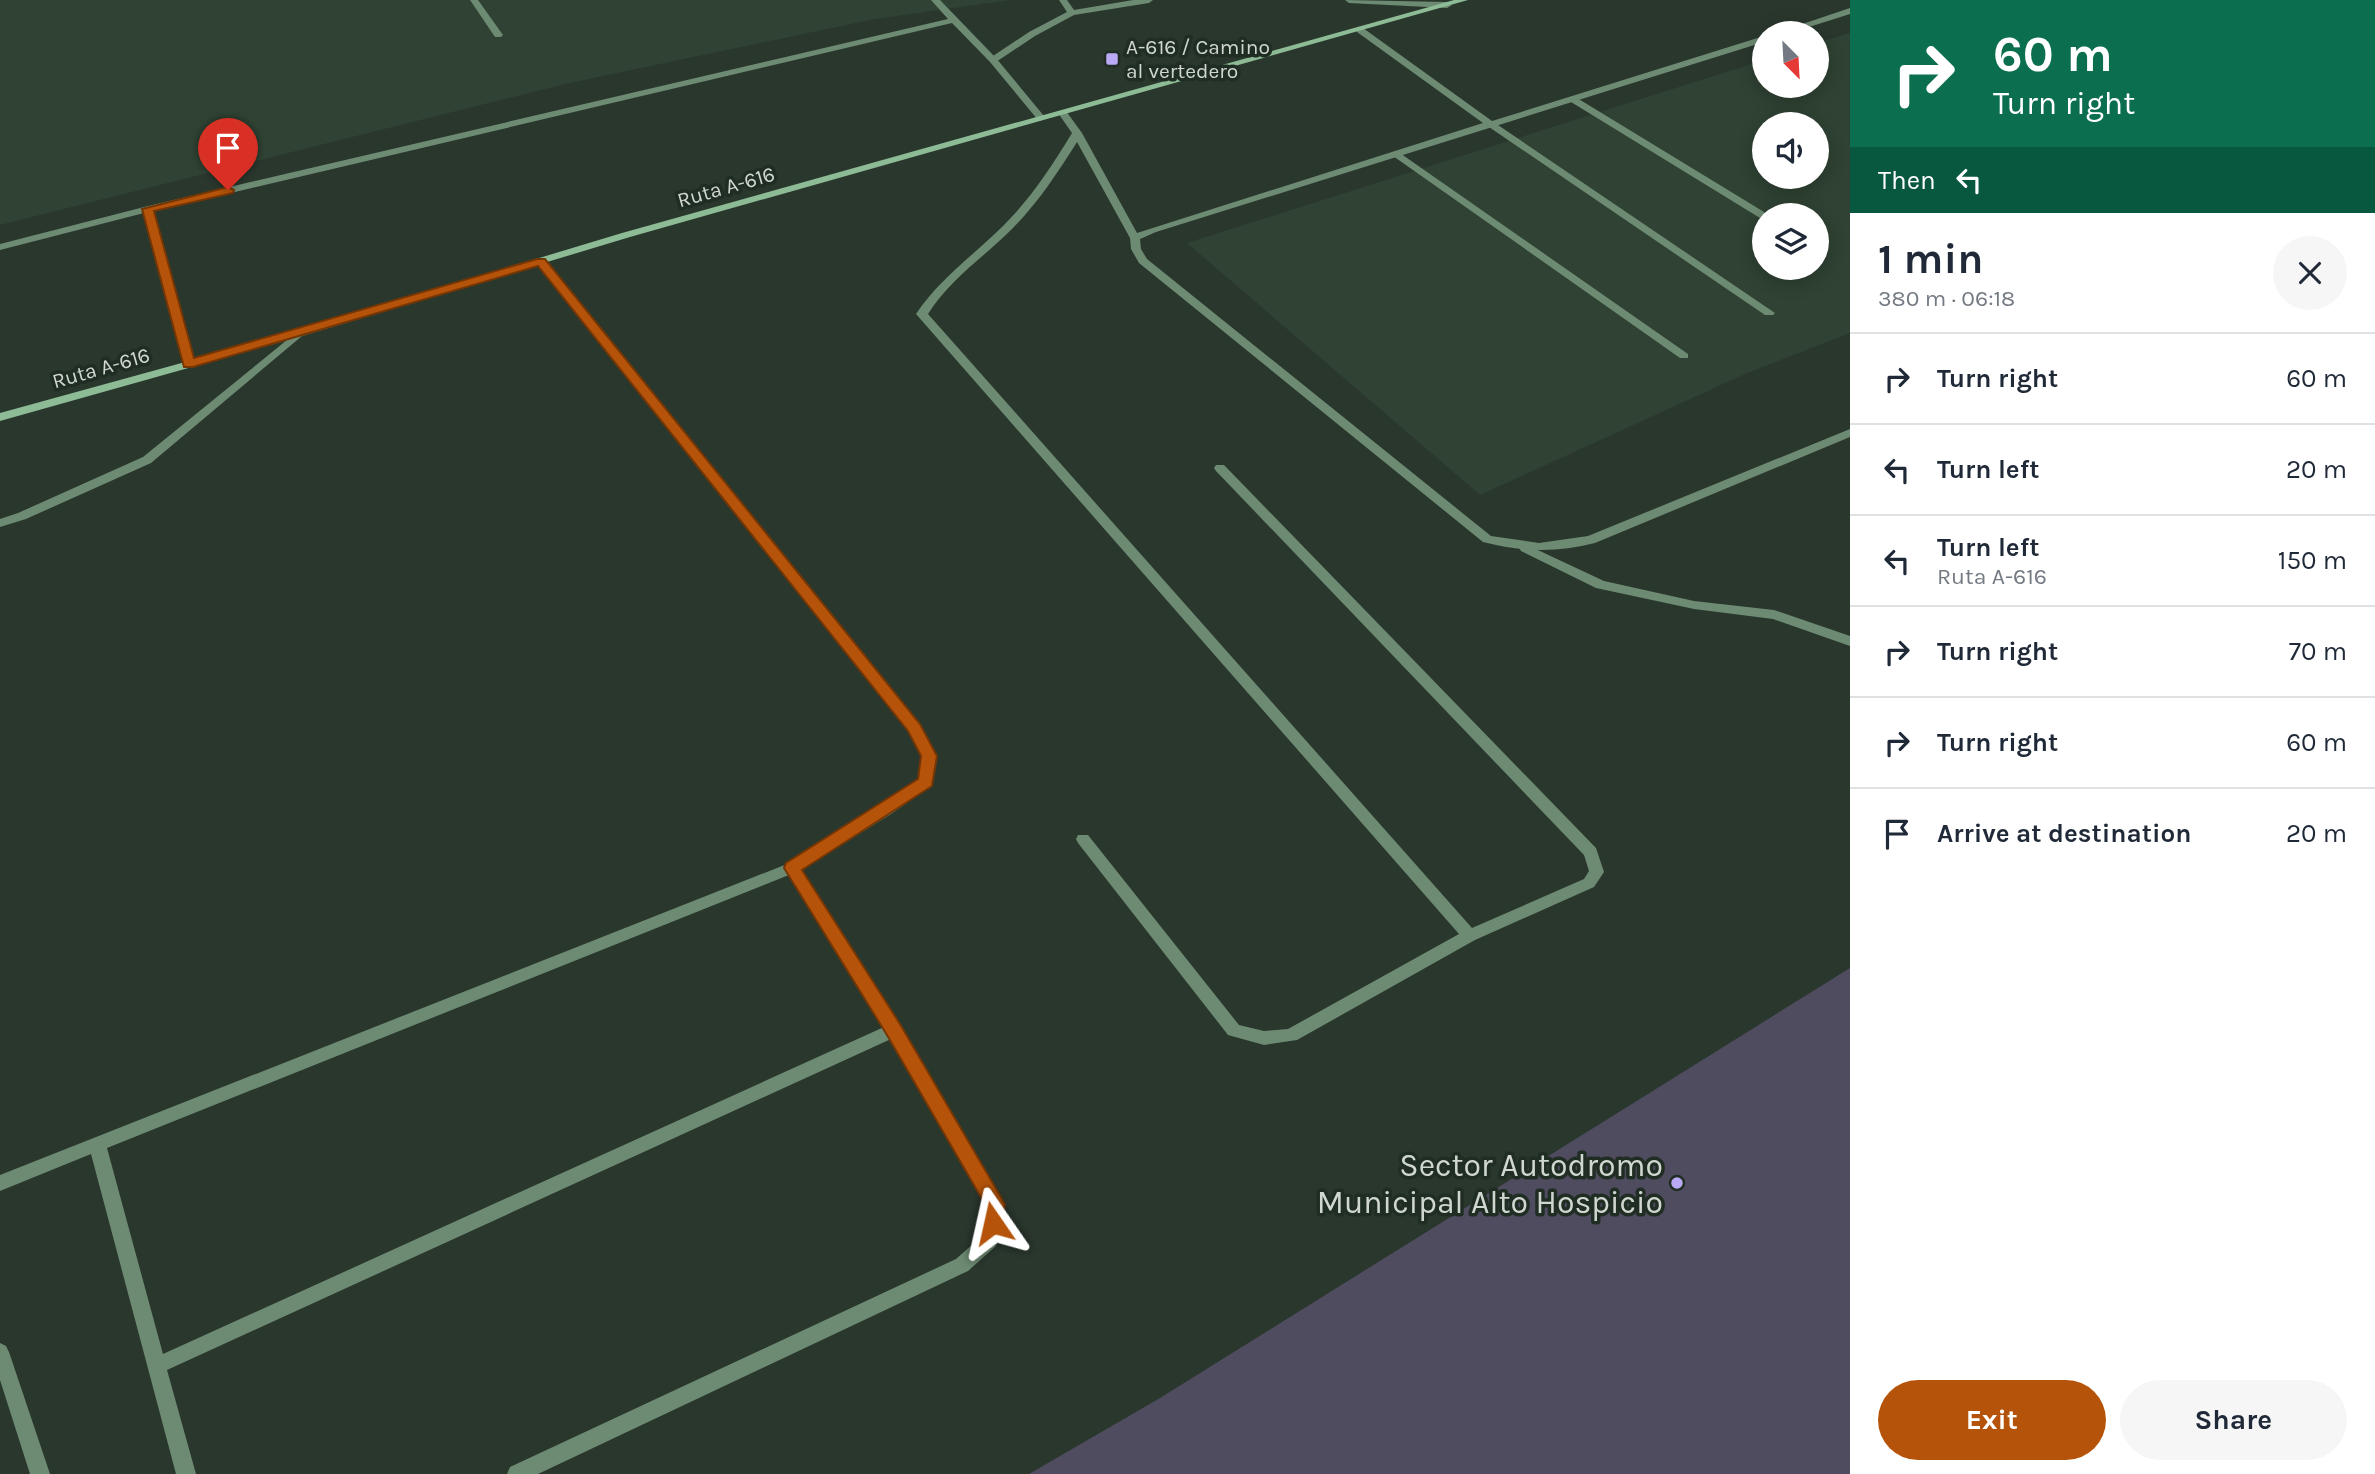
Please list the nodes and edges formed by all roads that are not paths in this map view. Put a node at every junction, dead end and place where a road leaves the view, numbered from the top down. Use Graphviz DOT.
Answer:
graph roads {
  1 [pos="474,0"];
  2 [pos="935,0"];
  3 [pos="1063,0"];
  4 [pos="1149,0"];
  5 [pos="1349,0"];
  6 [pos="1464,0"];
  7 [pos="1447,5"];
  8 [pos="1850,11"];
  9 [pos="1072,13"];
  10 [pos="955,20"];
  11 [pos="1819,21"];
  12 [pos="1360,30"];
  13 [pos="498,35"];
  14 [pos="1752,43"];
  15 [pos="993,60"];
  16 [pos="1574,100"];
  17 [pos="1063,113"];
  18 [pos="1041,118"];
  19 [pos="1492,125"];
  20 [pos="1077,133"];
  21 [pos="1397,154"];
  22 [pos="148,209"];
  23 [pos="1752,209"];
  24 [pos="1135,238"];
  25 [pos="0,247"];
  26 [pos="541,262"];
  27 [pos="1769,313"];
  28 [pos="298,334"];
  29 [pos="1684,356"];
  30 [pos="189,364"];
  31 [pos="0,416"];
  32 [pos="1850,433"];
  33 [pos="1220,468"];
  34 [pos="0,523"];
  35 [pos="1525,548"];
  36 [pos="1850,641"];
  37 [pos="1083,839"];
  38 [pos="792,868"];
  39 [pos="1470,936"];
  40 [pos="894,1030"];
  41 [pos="96,1144"];
  42 [pos="0,1183"];
  43 [pos="0,1352"];
  44 [pos="157,1366"];
  45 [pos="40,1474"];
  46 [pos="186,1474"];
  47 [pos="517,1474"];
  1 -- 13 [label="street"];
  2 -- 10 [label="street"];
  3 -- 9 [label="street"];
  4 -- 9 [label="street"];
  5 -- 7 [label="street"];
  6 -- 7 [label="main road, Ruta A-616"];
  7 -- 12 [label="main road, Ruta A-616"];
  8 -- 11 [label="street"];
  9 -- 15 [label="street"];
  10 -- 15 [label="street"];
  10 -- 22 [label="street"];
  12 -- 17 [label="main road, Ruta A-616"];
  12 -- 19 [label="street"];
  14 -- 16 [label="street"];
  15 -- 18 [label="street"];
  16 -- 19 [label="street"];
  16 -- 23 [label="street"];
  17 -- 18 [label="main road, Ruta A-616"];
  17 -- 20 [label="street"];
  18 -- 26 [label="main road, Ruta A-616"];
  19 -- 21 [label="street"];
  19 -- 27 [label="street"];
  20 -- 24 [label="street"];
  20 -- 39 [label="street"];
  21 -- 24 [label="street"];
  21 -- 29 [label="street"];
  22 -- 25 [label="street"];
  22 -- 30 [label="street"];
  24 -- 35 [label="street"];
  26 -- 28 [label="main road, Ruta A-616"];
  26 -- 38 [label="street"];
  28 -- 30 [label="main road, Ruta A-616"];
  28 -- 34 [label="street"];
  30 -- 31 [label="main road, Ruta A-616"];
  32 -- 35 [label="street"];
  33 -- 39 [label="street"];
  35 -- 36 [label="street"];
  37 -- 39 [label="street"];
  38 -- 40 [label="street"];
  38 -- 41 [label="street"];
  40 -- 44 [label="street"];
  40 -- 47 [label="street"];
  41 -- 42 [label="street"];
  41 -- 44 [label="street"];
  43 -- 45 [label="street"];
  44 -- 46 [label="street"];
}
